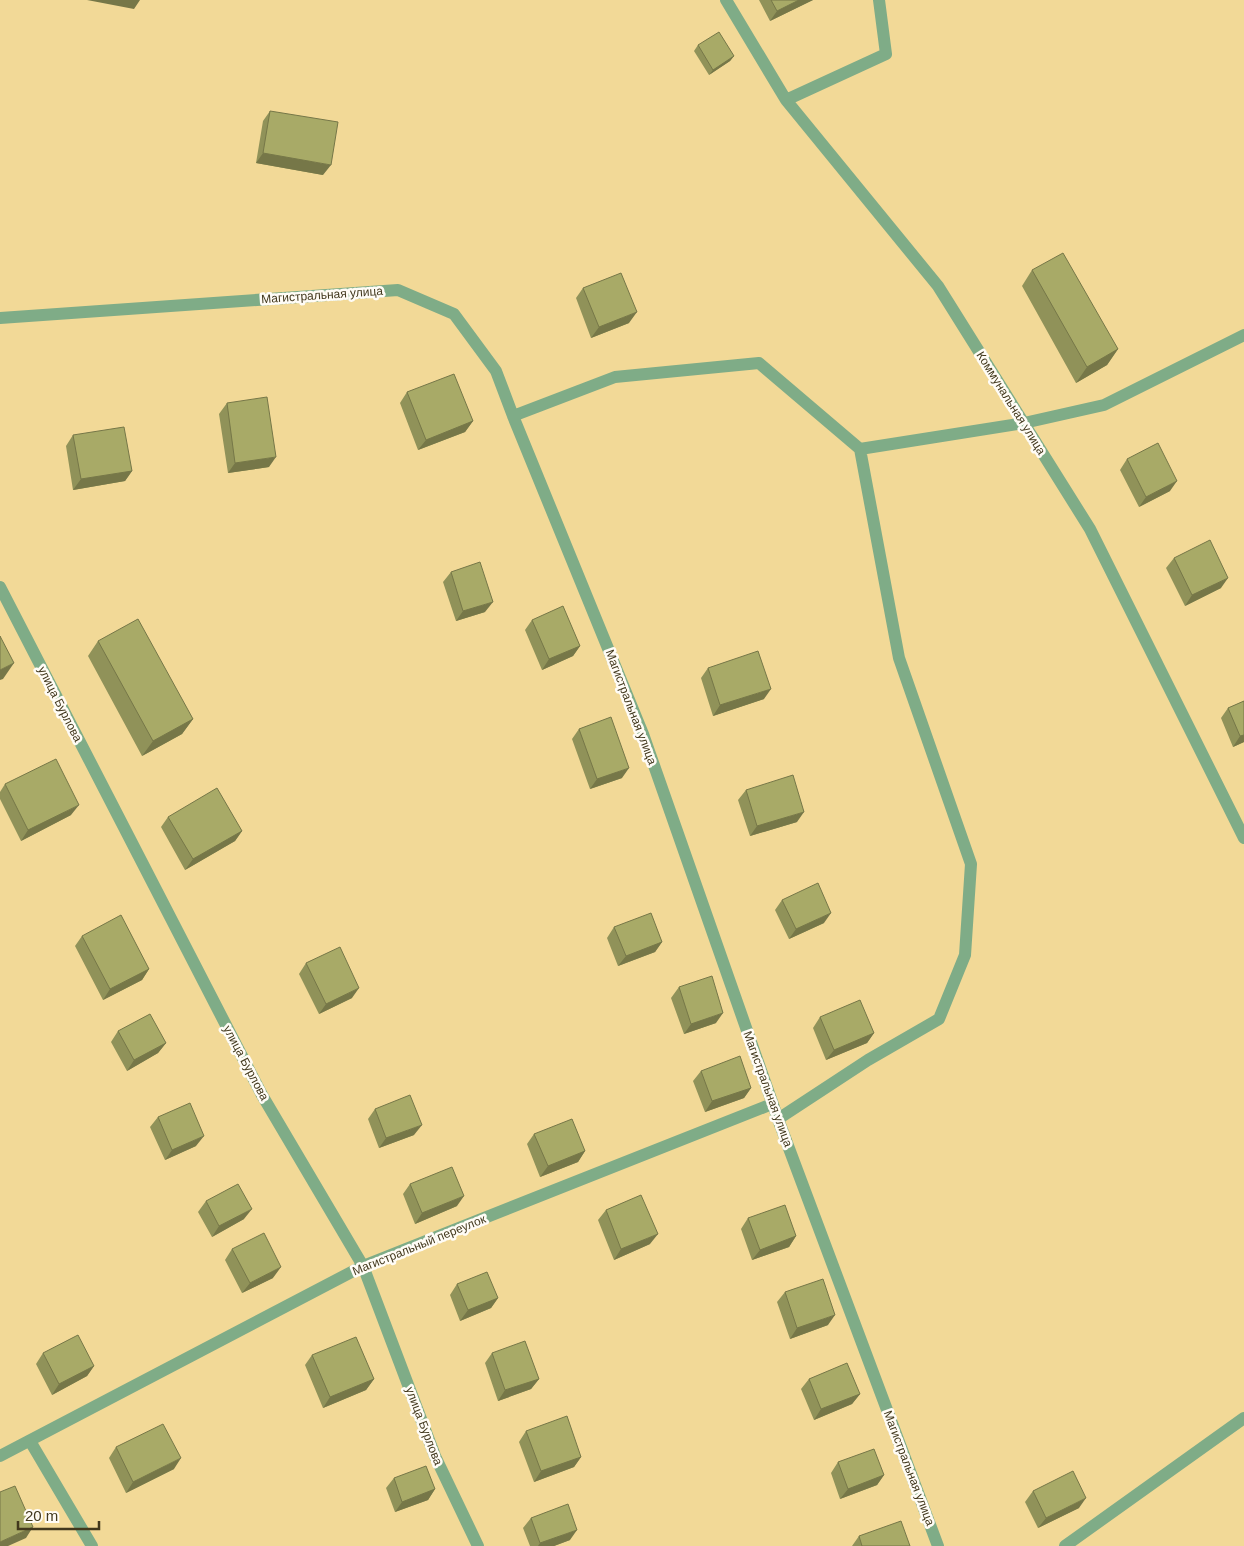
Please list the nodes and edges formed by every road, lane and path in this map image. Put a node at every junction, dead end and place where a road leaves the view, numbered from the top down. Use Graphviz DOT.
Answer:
graph roads {
  1 [pos="726,0"];
  2 [pos="879,0"];
  3 [pos="786,100"];
  4 [pos="0,318"];
  5 [pos="1244,335"];
  6 [pos="513,416"];
  7 [pos="1024,423"];
  8 [pos="860,449"];
  9 [pos="0,587"];
  10 [pos="1244,838"];
  11 [pos="772,1104"];
  12 [pos="778,1119"];
  13 [pos="363,1266"];
  14 [pos="1244,1418"];
  15 [pos="30,1441"];
  16 [pos="0,1456"];
  17 [pos="92,1546"];
  18 [pos="478,1546"];
  19 [pos="938,1546"];
  20 [pos="1065,1546"];
  1 -- 3 [label="street, Коммунальная улица"];
  2 -- 3 [label="street"];
  3 -- 7 [label="street, Коммунальная улица"];
  4 -- 6 [label="street, Магистральная улица"];
  5 -- 7 [label="street"];
  6 -- 8 [label="street"];
  6 -- 11 [label="street, Магистральная улица"];
  7 -- 8 [label="street"];
  7 -- 10 [label="street, Коммунальная улица"];
  8 -- 12 [label="street"];
  9 -- 13 [label="street, улица Бурлова"];
  11 -- 12 [label="street, Магистральная улица"];
  11 -- 13 [label="street, Магистральный переулок"];
  12 -- 19 [label="street, Магистральная улица"];
  13 -- 15 [label="street, Магистральный переулок"];
  13 -- 18 [label="street, улица Бурлова"];
  14 -- 20 [label="street"];
  15 -- 16 [label="street, Магистральный переулок"];
  15 -- 17 [label="street"];
}
